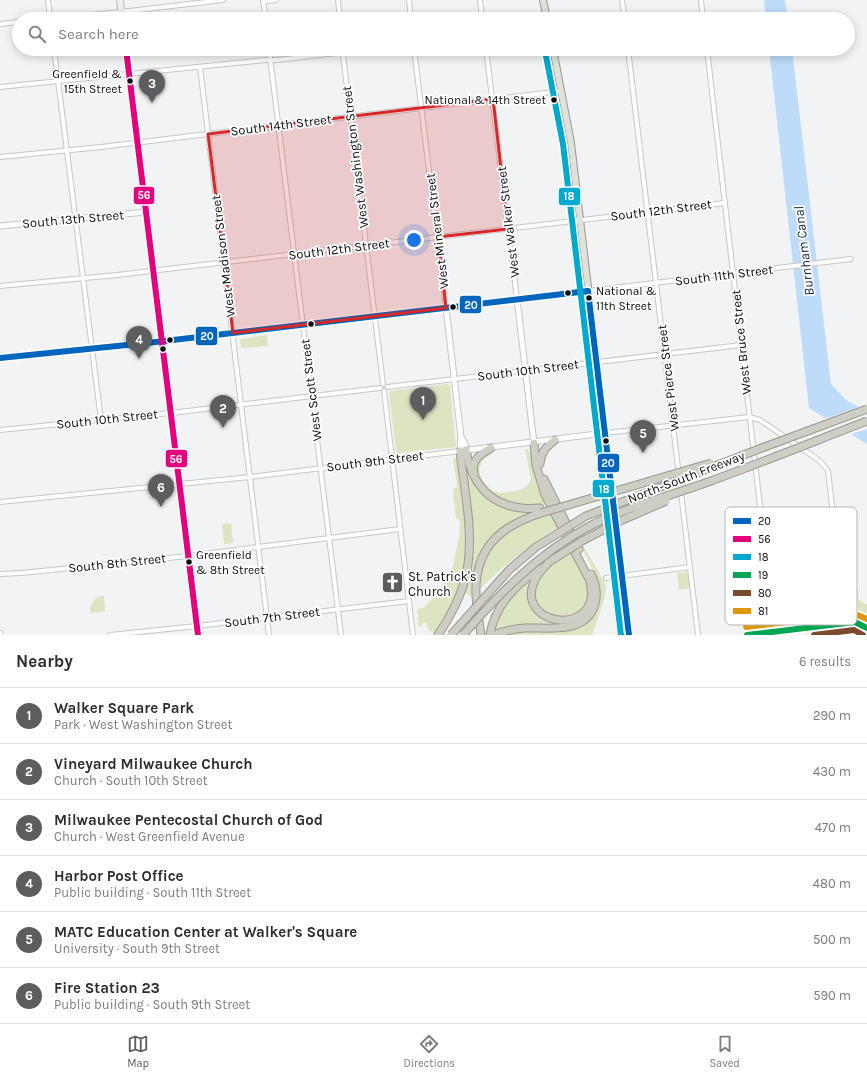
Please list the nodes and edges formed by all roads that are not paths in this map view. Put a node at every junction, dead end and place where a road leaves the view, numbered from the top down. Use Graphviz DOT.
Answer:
graph roads {
  1 [pos="48,0"];
  2 [pos="120,0"];
  3 [pos="223,0"];
  4 [pos="276,0"];
  5 [pos="338,0"];
  6 [pos="409,0"];
  7 [pos="480,0"];
  8 [pos="543,0"];
  9 [pos="622,0"];
  10 [pos="701,0"];
  11 [pos="263,1"];
  12 [pos="49,12"];
  13 [pos="121,12"];
  14 [pos="265,12"];
  15 [pos="339,12"];
  16 [pos="411,12"];
  17 [pos="481,12"];
  18 [pos="546,12"];
  19 [pos="624,12"];
  20 [pos="702,12"];
  21 [pos="12,23"];
  22 [pos="0,24"];
  23 [pos="55,56"];
  24 [pos="127,56"];
  25 [pos="270,56"];
  26 [pos="304,56"];
  27 [pos="345,56"];
  28 [pos="415,56"];
  29 [pos="487,56"];
  30 [pos="554,56"];
  31 [pos="629,56"];
  32 [pos="708,56"];
  33 [pos="271,60"];
  34 [pos="200,67"];
  35 [pos="129,74"];
  36 [pos="58,82"];
  37 [pos="0,87"];
  38 [pos="561,91"];
  39 [pos="493,100"];
  40 [pos="421,109"];
  41 [pos="350,117"];
  42 [pos="280,125"];
  43 [pos="208,134"];
  44 [pos="137,143"];
  45 [pos="67,150"];
  46 [pos="0,157"];
  47 [pos="725,203"];
  48 [pos="146,212"];
  49 [pos="648,212"];
  50 [pos="76,220"];
  51 [pos="580,220"];
  52 [pos="0,226"];
  53 [pos="508,228"];
  54 [pos="438,237"];
  55 [pos="365,245"];
  56 [pos="294,254"];
  57 [pos="851,259"];
  58 [pos="224,262"];
  59 [pos="153,271"];
  60 [pos="733,274"];
  61 [pos="83,278"];
  62 [pos="656,283"];
  63 [pos="0,286"];
  64 [pos="588,291"];
  65 [pos="517,299"];
  66 [pos="446,308"];
  67 [pos="375,316"];
  68 [pos="303,325"];
  69 [pos="233,333"];
  70 [pos="162,342"];
  71 [pos="741,345"];
  72 [pos="92,348"];
  73 [pos="665,354"];
  74 [pos="0,358"];
  75 [pos="597,362"];
  76 [pos="526,371"];
  77 [pos="455,379"];
  78 [pos="383,388"];
  79 [pos="312,396"];
  80 [pos="242,405"];
  81 [pos="867,410"];
  82 [pos="171,413"];
  83 [pos="750,417"];
  84 [pos="101,420"];
  85 [pos="867,421"];
  86 [pos="674,425"];
  87 [pos="0,430"];
  88 [pos="606,433"];
  89 [pos="555,440"];
  90 [pos="534,442"];
  91 [pos="491,448"];
  92 [pos="759,449"];
  93 [pos="463,451"];
  94 [pos="392,459"];
  95 [pos="540,464"];
  96 [pos="321,468"];
  97 [pos="250,477"];
  98 [pos="475,478"];
  99 [pos="712,480"];
  100 [pos="180,484"];
  101 [pos="0,502"];
  102 [pos="760,507"];
  103 [pos="832,507"];
  104 [pos="540,511"];
  105 [pos="400,529"];
  106 [pos="329,539"];
  107 [pos="258,547"];
  108 [pos="188,556"];
  109 [pos="549,562"];
  110 [pos="690,567"];
  111 [pos="0,574"];
  112 [pos="622,576"];
  113 [pos="606,578"];
  114 [pos="409,601"];
  115 [pos="338,610"];
  116 [pos="267,618"];
  117 [pos="867,620"];
  118 [pos="857,622"];
  119 [pos="857,623"];
  120 [pos="832,625"];
  121 [pos="846,625"];
  122 [pos="197,626"];
  123 [pos="867,628"];
  124 [pos="440,632"];
  125 [pos="774,633"];
  126 [pos="110,635"];
  127 [pos="198,635"];
  128 [pos="269,635"];
  129 [pos="341,635"];
  130 [pos="413,635"];
  131 [pos="451,635"];
  132 [pos="463,635"];
  133 [pos="481,635"];
  134 [pos="490,635"];
  135 [pos="494,635"];
  136 [pos="629,635"];
  137 [pos="698,635"];
  138 [pos="747,635"];
  139 [pos="847,635"];
  1 -- 12 [label="street"];
  2 -- 13 [label="main road"];
  3 -- 13 [label="street"];
  4 -- 11 [label="street"];
  5 -- 15 [label="street"];
  6 -- 16 [label="street"];
  7 -- 17 [label="street"];
  8 -- 18 [label="main road"];
  9 -- 19 [label="street"];
  10 -- 20 [label="street"];
  11 -- 14 [label="street"];
  21 -- 22 [label="street"];
  23 -- 36 [label="street"];
  24 -- 35 [label="main road"];
  25 -- 33 [label="street, West Scott Street"];
  26 -- 33 [label="street"];
  27 -- 41 [label="street, West Washington Street"];
  28 -- 40 [label="street, West Mineral Street"];
  29 -- 39 [label="street, West Walker Street"];
  30 -- 38 [label="main road"];
  31 -- 49 [label="street, West Pierce Street"];
  32 -- 47 [label="street, West Bruce Street"];
  33 -- 34 [label="street"];
  33 -- 42 [label="street, West Scott Street"];
  34 -- 35 [label="street"];
  34 -- 43 [label="street, West Madison Street"];
  35 -- 36 [label="street"];
  35 -- 44 [label="main road"];
  36 -- 37 [label="street"];
  36 -- 45 [label="street"];
  38 -- 39 [label="street, South 14th Street"];
  38 -- 51 [label="main road"];
  39 -- 40 [label="street, South 14th Street"];
  39 -- 53 [label="street, West Walker Street"];
  40 -- 41 [label="street, South 14th Street"];
  40 -- 54 [label="street, West Mineral Street"];
  41 -- 42 [label="street, South 14th Street"];
  41 -- 55 [label="street, West Washington Street"];
  42 -- 43 [label="street, South 14th Street"];
  42 -- 56 [label="street, West Scott Street"];
  43 -- 44 [label="street, South 14th Street"];
  43 -- 58 [label="street, West Madison Street"];
  44 -- 45 [label="street, South 14th Street"];
  44 -- 48 [label="main road"];
  45 -- 46 [label="street, South 14th Street"];
  45 -- 50 [label="street"];
  47 -- 49 [label="street, South 12th Street"];
  47 -- 60 [label="street, West Bruce Street"];
  48 -- 50 [label="street, South 13th Street"];
  48 -- 59 [label="main road"];
  49 -- 51 [label="street, South 12th Street"];
  49 -- 62 [label="street, West Pierce Street"];
  50 -- 52 [label="street, South 13th Street"];
  50 -- 61 [label="street"];
  51 -- 53 [label="street, South 12th Street"];
  51 -- 64 [label="main road"];
  53 -- 54 [label="street, South 12th Street"];
  53 -- 65 [label="street, West Walker Street"];
  54 -- 55 [label="street, South 12th Street"];
  54 -- 66 [label="street, West Mineral Street"];
  55 -- 56 [label="street, South 12th Street"];
  55 -- 67 [label="street, West Washington Street"];
  56 -- 58 [label="street, South 12th Street"];
  56 -- 68 [label="street, West Scott Street"];
  57 -- 60 [label="street, South 11th Street"];
  58 -- 59 [label="street, South 12th Street"];
  58 -- 69 [label="street, West Madison Street"];
  59 -- 61 [label="street, South 12th Street"];
  59 -- 70 [label="main road"];
  60 -- 62 [label="street, South 11th Street"];
  60 -- 71 [label="street, West Bruce Street"];
  61 -- 63 [label="street, South 12th Street"];
  61 -- 72 [label="street"];
  62 -- 64 [label="street, South 11th Street"];
  62 -- 73 [label="street, West Pierce Street"];
  64 -- 65 [label="street, South 11th Street"];
  64 -- 75 [label="main road"];
  65 -- 66 [label="street, South 11th Street"];
  65 -- 76 [label="street, West Walker Street"];
  66 -- 67 [label="street, South 11th Street"];
  66 -- 77 [label="street, West Mineral Street"];
  67 -- 68 [label="street, South 11th Street"];
  67 -- 78 [label="street, West Washington Street"];
  68 -- 69 [label="street, South 11th Street"];
  68 -- 79 [label="street, West Scott Street"];
  69 -- 70 [label="street, South 11th Street"];
  69 -- 80 [label="street, West Madison Street"];
  70 -- 72 [label="street, South 11th Street"];
  70 -- 82 [label="main road"];
  71 -- 73 [label="street, South 10th Street"];
  71 -- 83 [label="street, West Bruce Street"];
  72 -- 74 [label="street, South 11th Street"];
  72 -- 84 [label="street"];
  73 -- 75 [label="street, South 10th Street"];
  73 -- 86 [label="street, West Pierce Street"];
  75 -- 76 [label="street, South 10th Street"];
  75 -- 88 [label="main road"];
  76 -- 77 [label="street, South 10th Street"];
  76 -- 90 [label="street, West Walker Street"];
  77 -- 78 [label="street, South 10th Street"];
  77 -- 93 [label="street, West Mineral Street"];
  78 -- 79 [label="street, South 10th Street"];
  78 -- 94 [label="street, West Washington Street"];
  79 -- 80 [label="street, South 10th Street"];
  79 -- 96 [label="street, West Scott Street"];
  80 -- 82 [label="street, South 10th Street"];
  80 -- 97 [label="street, West Madison Street"];
  81 -- 92 [label="highway, North-South Freeway, bridge"];
  82 -- 84 [label="street, South 10th Street"];
  82 -- 100 [label="main road"];
  83 -- 86 [label="street, South 9th Street"];
  83 -- 102 [label="street, West Bruce Street"];
  83 -- 103 [label="street"];
  84 -- 87 [label="street, South 10th Street"];
  85 -- 99 [label="highway, North-South Freeway, bridge"];
  86 -- 88 [label="street, South 9th Street"];
  86 -- 110 [label="street, West Pierce Street"];
  88 -- 89 [label="street, South 9th Street"];
  88 -- 112 [label="main road"];
  89 -- 90 [label="street, South 9th Street"];
  89 -- 95 [label="highway"];
  90 -- 91 [label="street, South 9th Street"];
  90 -- 95 [label="highway"];
  90 -- 109 [label="highway"];
  91 -- 93 [label="street, South 9th Street"];
  91 -- 98 [label="highway"];
  92 -- 104 [label="highway, bridge"];
  92 -- 131 [label="highway, North-South Freeway, bridge"];
  93 -- 94 [label="street, South 9th Street"];
  93 -- 98 [label="highway"];
  93 -- 124 [label="highway"];
  94 -- 96 [label="street, South 9th Street"];
  94 -- 105 [label="street, West Washington Street"];
  95 -- 135 [label="highway"];
  96 -- 97 [label="street, South 9th Street"];
  96 -- 106 [label="street, West Scott Street"];
  97 -- 100 [label="street, South 9th Street"];
  97 -- 107 [label="street, West Madison Street"];
  98 -- 104 [label="highway"];
  99 -- 109 [label="highway, bridge"];
  99 -- 132 [label="highway, North-South Freeway, bridge"];
  100 -- 101 [label="street, South 9th Street"];
  100 -- 108 [label="main road"];
  104 -- 133 [label="highway"];
  105 -- 106 [label="street, South 8th Street"];
  105 -- 114 [label="street, West Washington Street"];
  106 -- 107 [label="street, South 8th Street"];
  106 -- 115 [label="street, West Scott Street"];
  107 -- 108 [label="street, South 8th Street"];
  107 -- 116 [label="street, West Madison Street"];
  108 -- 111 [label="street, South 8th Street"];
  108 -- 122 [label="main road"];
  109 -- 134 [label="highway"];
  110 -- 112 [label="street"];
  110 -- 137 [label="street, West Pierce Street"];
  112 -- 113 [label="street"];
  112 -- 136 [label="main road"];
  114 -- 115 [label="street, South 7th Street"];
  114 -- 130 [label="street, West Washington Street"];
  115 -- 116 [label="street, South 7th Street"];
  115 -- 129 [label="street, West Scott Street"];
  116 -- 122 [label="street, South 7th Street"];
  116 -- 128 [label="street, West Madison Street"];
  117 -- 118 [label="main road"];
  119 -- 123 [label="main road"];
  120 -- 125 [label="main road"];
  121 -- 139 [label="street"];
  122 -- 126 [label="street, South 7th Street"];
  122 -- 127 [label="main road"];
  125 -- 138 [label="main road"];
}
